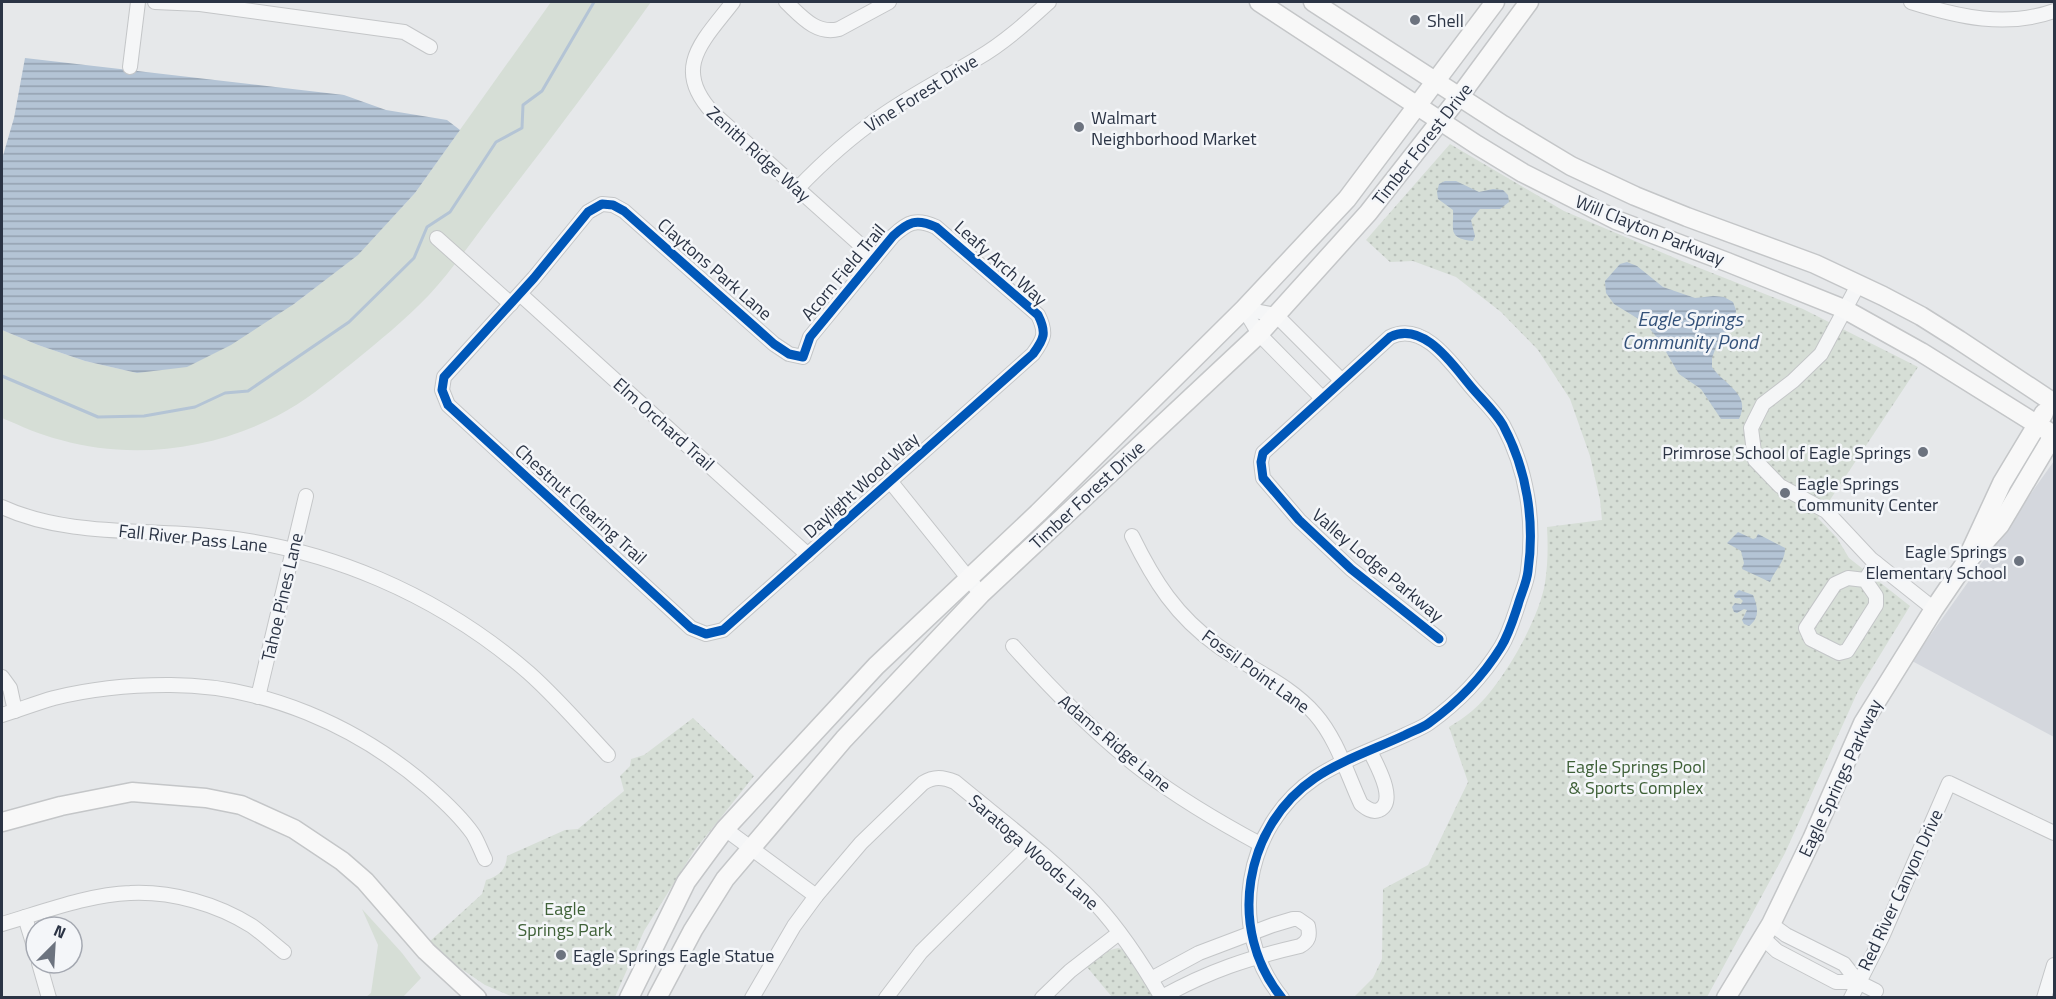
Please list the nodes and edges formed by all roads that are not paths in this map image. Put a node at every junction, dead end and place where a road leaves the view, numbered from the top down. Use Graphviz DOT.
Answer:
graph roads {
  1 [pos="138,2"];
  2 [pos="155,2"];
  3 [pos="733,2"];
  4 [pos="786,2"];
  5 [pos="889,2"];
  6 [pos="1049,2"];
  7 [pos="1259,2"];
  8 [pos="1313,2"];
  9 [pos="1495,2"];
  10 [pos="1529,2"];
  11 [pos="1911,2"];
  12 [pos="200,3"];
  13 [pos="2055,11"];
  14 [pos="430,47"];
  15 [pos="130,67"];
  16 [pos="1435,81"];
  17 [pos="1459,97"];
  18 [pos="1419,106"];
  19 [pos="1440,121"];
  20 [pos="797,189"];
  21 [pos="922,222"];
  22 [pos="437,238"];
  23 [pos="875,258"];
  24 [pos="1858,285"];
  25 [pos="515,299"];
  26 [pos="1244,309"];
  27 [pos="1844,309"];
  28 [pos="1276,315"];
  29 [pos="1259,334"];
  30 [pos="1043,340"];
  31 [pos="803,357"];
  32 [pos="1341,380"];
  33 [pos="1322,398"];
  34 [pos="2054,401"];
  35 [pos="2038,423"];
  36 [pos="2054,434"];
  37 [pos="890,481"];
  38 [pos="306,496"];
  39 [pos="2,507"];
  40 [pos="1132,536"];
  41 [pos="293,549"];
  42 [pos="808,555"];
  43 [pos="1876,563"];
  44 [pos="1964,565"];
  45 [pos="968,578"];
  46 [pos="1865,580"];
  47 [pos="981,594"];
  48 [pos="1934,609"];
  49 [pos="691,628"];
  50 [pos="1439,639"];
  51 [pos="1013,646"];
  52 [pos="2,677"];
  53 [pos="258,697"];
  54 [pos="15,711"];
  55 [pos="2,715"];
  56 [pos="1370,751"];
  57 [pos="608,755"];
  58 [pos="1342,763"];
  59 [pos="2,822"];
  60 [pos="725,829"];
  61 [pos="2055,833"];
  62 [pos="1030,844"];
  63 [pos="1260,844"];
  64 [pos="750,848"];
  65 [pos="485,859"];
  66 [pos="816,896"];
  67 [pos="32,915"];
  68 [pos="24,917"];
  69 [pos="2,924"];
  70 [pos="1767,931"];
  71 [pos="1119,933"];
  72 [pos="1251,933"];
  73 [pos="284,952"];
  74 [pos="1257,956"];
  75 [pos="2055,965"];
  76 [pos="447,971"];
  77 [pos="42,975"];
  78 [pos="1151,979"];
  79 [pos="1858,982"];
  80 [pos="1876,991"];
  81 [pos="1162,997"];
  82 [pos="49,998"];
  83 [pos="477,998"];
  84 [pos="493,998"];
  85 [pos="629,998"];
  86 [pos="657,998"];
  87 [pos="752,998"];
  88 [pos="886,998"];
  89 [pos="1042,998"];
  90 [pos="1282,998"];
  91 [pos="1726,998"];
  92 [pos="1851,998"];
  93 [pos="2044,998"];
  1 -- 15 [label="street"];
  2 -- 12 [label="street"];
  3 -- 20 [label="street, Zenith Ridge Way"];
  4 -- 5 [label="street"];
  6 -- 20 [label="street, Vine Forest Drive"];
  7 -- 18 [label="main road, Will Clayton Parkway"];
  8 -- 16 [label="main road, Will Clayton Parkway"];
  9 -- 16 [label="main road, Timber Forest Drive"];
  10 -- 17 [label="main road, Timber Forest Drive"];
  11 -- 13 [label="street"];
  12 -- 14 [label="street"];
  16 -- 17 [label="main road, Will Clayton Parkway"];
  16 -- 18 [label="main road, Timber Forest Drive"];
  17 -- 19 [label="main road, Timber Forest Drive"];
  17 -- 24 [label="main road, Will Clayton Parkway"];
  18 -- 19 [label="main road, Will Clayton Parkway"];
  18 -- 26 [label="main road, Timber Forest Drive"];
  19 -- 27 [label="main road, Will Clayton Parkway"];
  19 -- 28 [label="main road, Timber Forest Drive"];
  20 -- 23 [label="street, Zenith Ridge Way"];
  21 -- 23 [label="street, Acorn Field Trail"];
  21 -- 30 [label="street, Leafy Arch Way"];
  22 -- 25 [label="street, Elm Orchard Trail"];
  23 -- 31 [label="street, Acorn Field Trail"];
  24 -- 27 [label="street"];
  24 -- 34 [label="main road, Will Clayton Parkway"];
  25 -- 31 [label="street, Claytons Park Lane"];
  25 -- 42 [label="street, Elm Orchard Trail"];
  25 -- 49 [label="street, Chestnut Clearing Trail"];
  26 -- 28 [label="street"];
  26 -- 29 [label="street"];
  26 -- 45 [label="main road, Timber Forest Drive"];
  27 -- 35 [label="main road, Will Clayton Parkway"];
  27 -- 43 [label="street"];
  28 -- 29 [label="main road, Timber Forest Drive"];
  28 -- 32 [label="street"];
  29 -- 33 [label="street"];
  29 -- 47 [label="main road, Timber Forest Drive"];
  30 -- 37 [label="street, Daylight Wood Way"];
  32 -- 33 [label="street, Valley Lodge Parkway"];
  32 -- 56 [label="street, Valley Lodge Parkway"];
  33 -- 50 [label="street, Valley Lodge Parkway"];
  34 -- 35 [label="main road, Eagle Springs Parkway"];
  35 -- 36 [label="main road, Will Clayton Parkway"];
  35 -- 44 [label="main road, Eagle Springs Parkway"];
  36 -- 44 [label="main road, Eagle Springs Parkway"];
  37 -- 42 [label="street, Daylight Wood Way"];
  37 -- 45 [label="street"];
  38 -- 41 [label="street, Tahoe Pines Lane"];
  39 -- 41 [label="street, Fall River Pass Lane"];
  40 -- 58 [label="street, Fossil Point Lane"];
  41 -- 53 [label="street, Tahoe Pines Lane"];
  41 -- 57 [label="street, Fall River Pass Lane"];
  42 -- 49 [label="street, Daylight Wood Way"];
  43 -- 46 [label="street"];
  43 -- 48 [label="street"];
  44 -- 48 [label="main road, Eagle Springs Parkway"];
  45 -- 47 [label="street"];
  45 -- 60 [label="main road, Timber Forest Drive"];
  46 -- 46 [label="street"];
  47 -- 64 [label="main road, Timber Forest Drive"];
  48 -- 70 [label="main road, Eagle Springs Parkway"];
  51 -- 63 [label="street, Adams Ridge Lane"];
  52 -- 54 [label="street"];
  53 -- 54 [label="street"];
  53 -- 65 [label="street"];
  54 -- 55 [label="street"];
  56 -- 58 [label="street, Valley Lodge Parkway"];
  56 -- 58 [label="street, Fossil Point Lane"];
  58 -- 63 [label="street, Valley Lodge Parkway"];
  59 -- 76 [label="main road"];
  60 -- 64 [label="street"];
  60 -- 85 [label="main road, Timber Forest Drive"];
  61 -- 79 [label="street, Red River Canyon Drive"];
  62 -- 66 [label="street, Saratoga Woods Lane"];
  62 -- 71 [label="street, Saratoga Woods Lane"];
  62 -- 88 [label="street"];
  63 -- 72 [label="street, Valley Lodge Parkway"];
  64 -- 66 [label="street"];
  64 -- 86 [label="main road, Timber Forest Drive"];
  66 -- 87 [label="street"];
  67 -- 73 [label="street"];
  68 -- 69 [label="street"];
  70 -- 79 [label="street"];
  70 -- 91 [label="main road, Eagle Springs Parkway"];
  71 -- 78 [label="street, Saratoga Woods Lane"];
  71 -- 89 [label="street"];
  72 -- 74 [label="street, Valley Lodge Parkway"];
  72 -- 74 [label="street"];
  72 -- 78 [label="street"];
  74 -- 81 [label="street"];
  74 -- 90 [label="street, Valley Lodge Parkway"];
  75 -- 93 [label="street"];
  76 -- 83 [label="main road"];
  76 -- 84 [label="main road"];
  77 -- 82 [label="street"];
  78 -- 81 [label="street, Saratoga Woods Lane"];
  79 -- 80 [label="street"];
  79 -- 92 [label="street, Red River Canyon Drive"];
}
